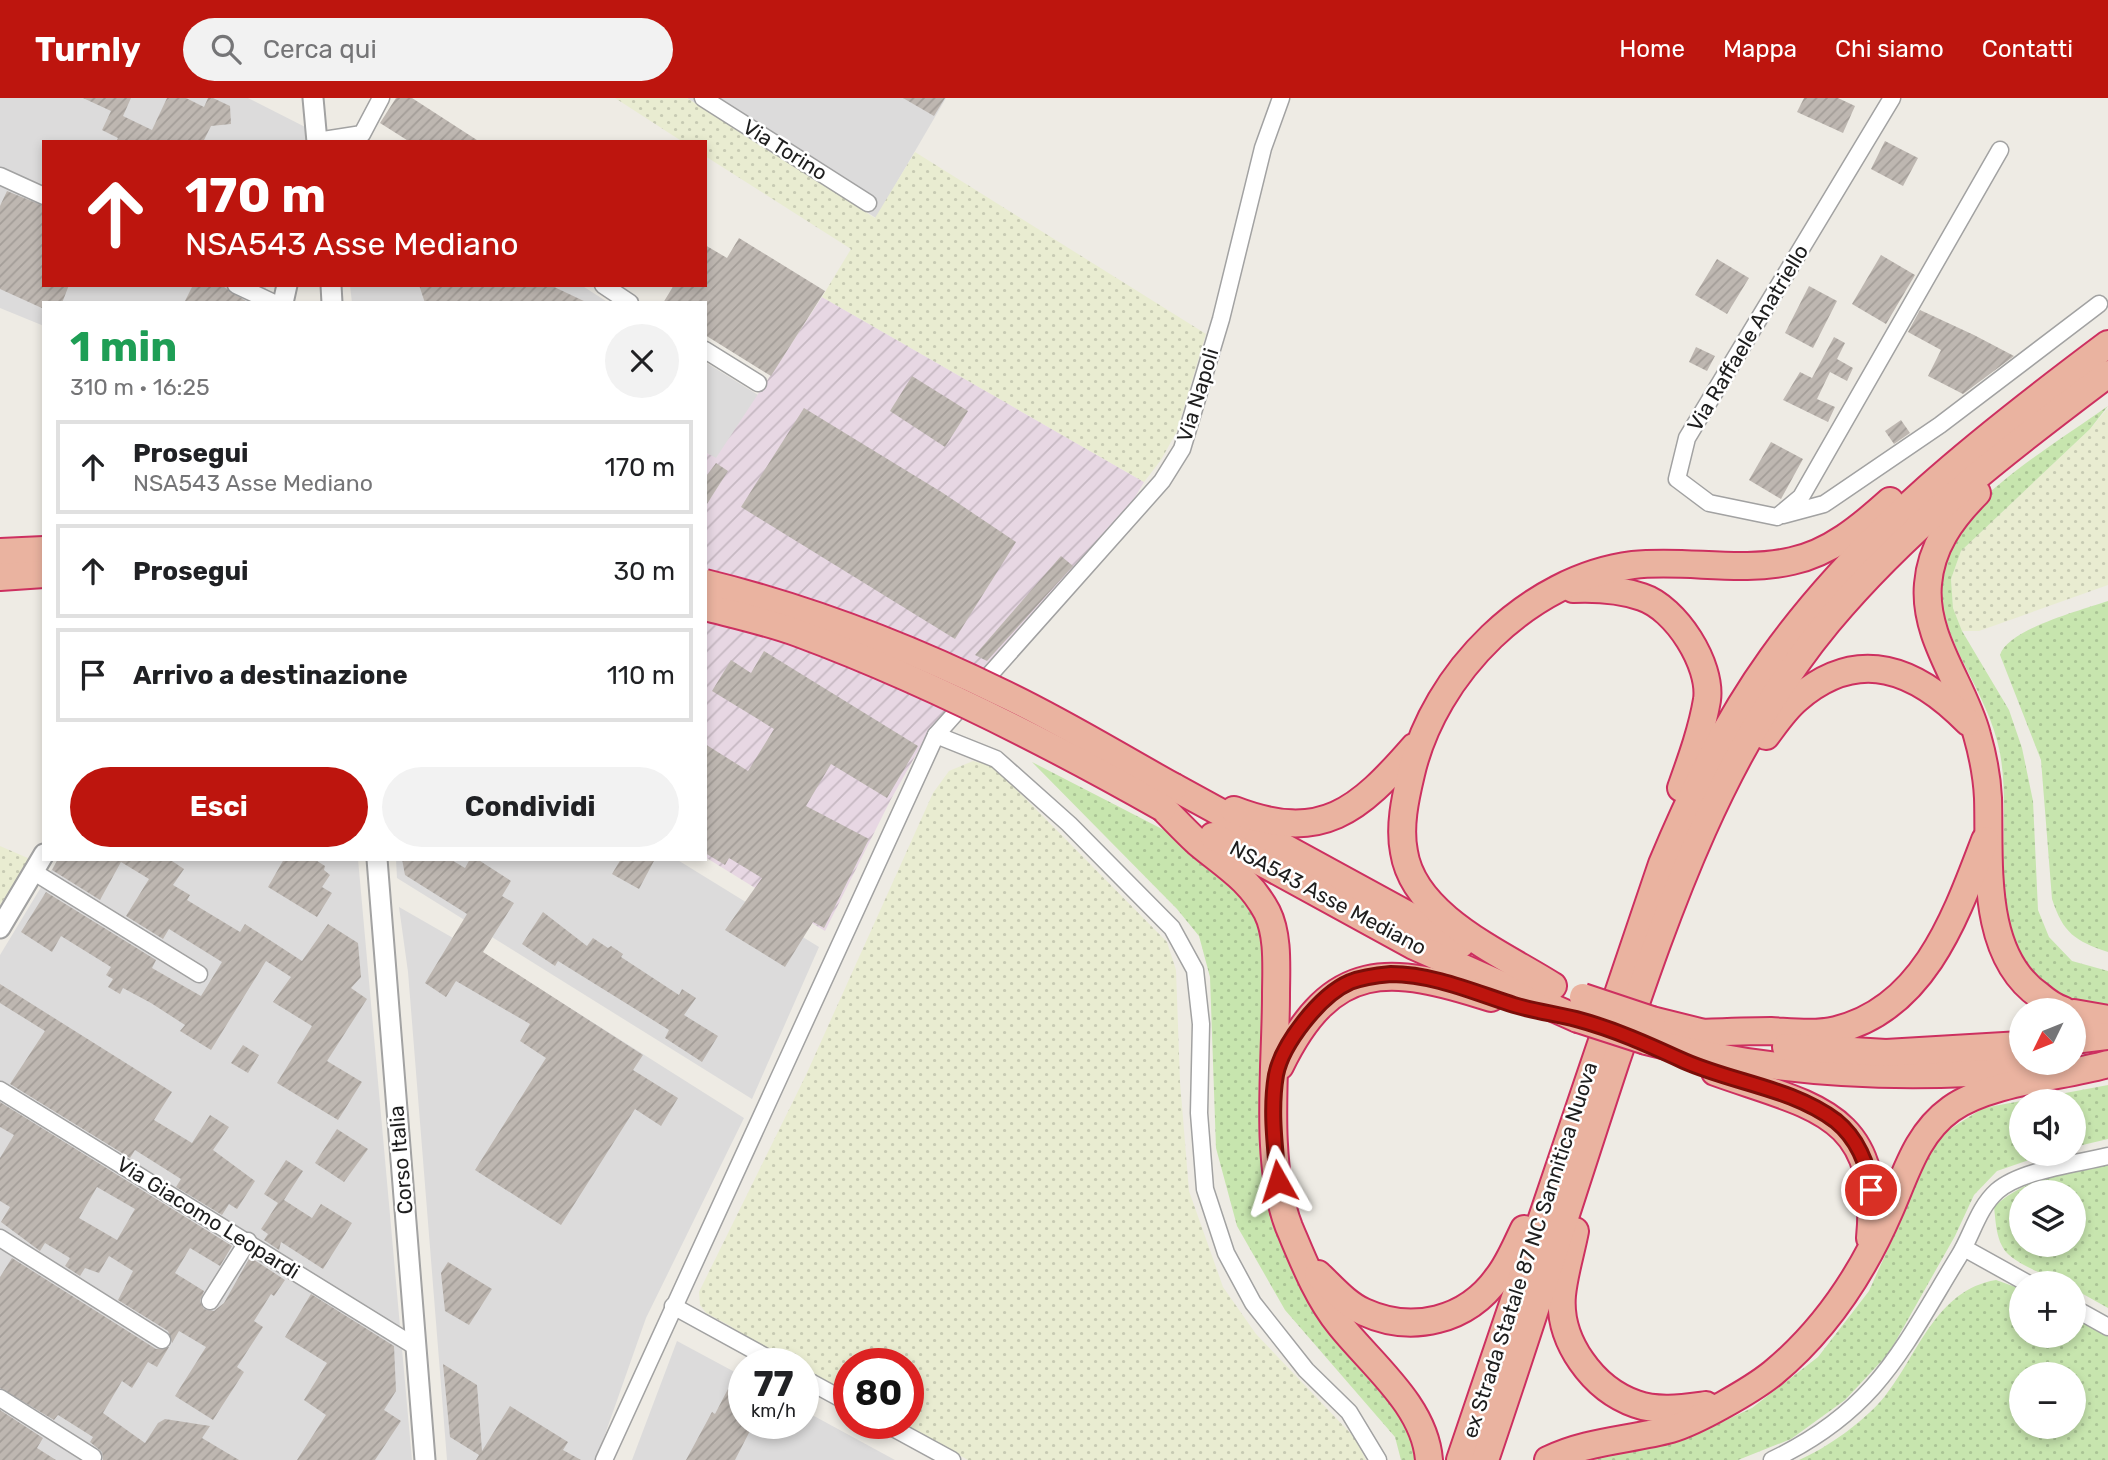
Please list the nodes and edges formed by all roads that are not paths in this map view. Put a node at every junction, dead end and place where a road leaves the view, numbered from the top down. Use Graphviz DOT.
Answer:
graph roads {
  1 [pos="313,98"];
  2 [pos="381,98"];
  3 [pos="703,98"];
  4 [pos="1281,98"];
  5 [pos="1892,98"];
  6 [pos="368,138"];
  7 [pos="317,140"];
  8 [pos="342,140"];
  9 [pos="2000,150"];
  10 [pos="0,176"];
  11 [pos="42,195"];
  12 [pos="868,203"];
  13 [pos="243,287"];
  14 [pos="606,287"];
  15 [pos="282,298"];
  16 [pos="628,301"];
  17 [pos="2099,304"];
  18 [pos="2108,344"];
  19 [pos="707,351"];
  20 [pos="2108,374"];
  21 [pos="758,383"];
  22 [pos="2063,408"];
  23 [pos="2015,415"];
  24 [pos="1777,517"];
  25 [pos="42,550"];
  26 [pos="0,552"];
  27 [pos="42,575"];
  28 [pos="0,577"];
  29 [pos="707,584"];
  30 [pos="1561,589"];
  31 [pos="707,608"];
  32 [pos="1976,731"];
  33 [pos="936,735"];
  34 [pos="1418,743"];
  35 [pos="1719,791"];
  36 [pos="1168,797"];
  37 [pos="1987,835"];
  38 [pos="42,858"];
  39 [pos="377,861"];
  40 [pos="1662,864"];
  41 [pos="34,872"];
  42 [pos="0,928"];
  43 [pos="199,974"];
  44 [pos="1553,986"];
  45 [pos="2044,998"];
  46 [pos="1580,1008"];
  47 [pos="2086,1015"];
  48 [pos="2108,1019"];
  49 [pos="1649,1031"];
  50 [pos="1701,1033"];
  51 [pos="2108,1036"];
  52 [pos="2086,1039"];
  53 [pos="2009,1046"];
  54 [pos="2108,1062"];
  55 [pos="1276,1073"];
  56 [pos="0,1090"];
  57 [pos="2108,1156"];
  58 [pos="1571,1159"];
  59 [pos="0,1238"];
  60 [pos="248,1241"];
  61 [pos="1964,1248"];
  62 [pos="1869,1250"];
  63 [pos="1304,1260"];
  64 [pos="2009,1273"];
  65 [pos="209,1301"];
  66 [pos="673,1306"];
  67 [pos="2086,1315"];
  68 [pos="2108,1327"];
  69 [pos="162,1340"];
  70 [pos="416,1347"];
  71 [pos="750,1348"];
  72 [pos="0,1398"];
  73 [pos="1726,1402"];
  74 [pos="913,1439"];
  75 [pos="93,1457"];
  76 [pos="425,1460"];
  77 [pos="604,1460"];
  78 [pos="952,1460"];
  79 [pos="1378,1460"];
  80 [pos="1429,1460"];
  81 [pos="1460,1460"];
  82 [pos="1485,1460"];
  83 [pos="1548,1460"];
  84 [pos="1772,1460"];
  1 -- 7 [label="street"];
  2 -- 6 [label="street"];
  3 -- 12 [label="street, Via Torino"];
  4 -- 33 [label="street, Via Napoli"];
  5 -- 24 [label="street, Via Raffaele Anatriello"];
  6 -- 8 [label="street"];
  9 -- 24 [label="street"];
  10 -- 11 [label="street"];
  13 -- 15 [label="street"];
  14 -- 16 [label="street"];
  17 -- 24 [label="street"];
  18 -- 23 [label="highway, ex Strada Statale 87 NC Sannitica Nuova"];
  19 -- 21 [label="street"];
  20 -- 22 [label="highway, ex Strada Statale 87 NC Sannitica Nuova"];
  22 -- 32 [label="highway"];
  22 -- 35 [label="highway, ex Strada Statale 87 NC Sannitica Nuova"];
  23 -- 30 [label="highway"];
  23 -- 40 [label="highway, ex Strada Statale 87 NC Sannitica Nuova"];
  25 -- 26 [label="highway"];
  27 -- 28 [label="highway"];
  29 -- 36 [label="highway, NSA543 Asse Mediano, bridge"];
  30 -- 34 [label="highway"];
  30 -- 40 [label="highway"];
  31 -- 36 [label="highway, NSA543 Asse Mediano, bridge"];
  32 -- 35 [label="highway"];
  32 -- 37 [label="highway"];
  33 -- 66 [label="street, Via Napoli"];
  33 -- 79 [label="street"];
  34 -- 36 [label="highway"];
  34 -- 44 [label="highway"];
  35 -- 58 [label="highway, ex Strada Statale 87 NC Sannitica Nuova"];
  36 -- 44 [label="highway, NSA543 Asse Mediano"];
  36 -- 46 [label="highway, NSA543 Asse Mediano"];
  36 -- 55 [label="highway"];
  37 -- 45 [label="highway"];
  37 -- 50 [label="highway"];
  38 -- 41 [label="street"];
  39 -- 70 [label="street, Corso Italia"];
  40 -- 58 [label="highway, ex Strada Statale 87 NC Sannitica Nuova"];
  41 -- 42 [label="street"];
  41 -- 43 [label="street"];
  44 -- 46 [label="highway, NSA543 Asse Mediano"];
  46 -- 49 [label="highway, NSA543 Asse Mediano, bridge"];
  46 -- 55 [label="highway"];
  47 -- 48 [label="highway"];
  49 -- 50 [label="highway, NSA543 Asse Mediano"];
  49 -- 54 [label="highway, NSA543 Asse Mediano"];
  49 -- 62 [label="highway"];
  50 -- 53 [label="highway, NSA543 Asse Mediano"];
  51 -- 52 [label="highway"];
  54 -- 62 [label="highway"];
  55 -- 63 [label="highway"];
  56 -- 60 [label="street, Via Giacomo Leopardi"];
  57 -- 61 [label="street"];
  58 -- 63 [label="highway"];
  58 -- 73 [label="highway"];
  58 -- 81 [label="highway, ex Strada Statale 87 NC Sannitica Nuova"];
  58 -- 82 [label="highway, ex Strada Statale 87 NC Sannitica Nuova"];
  59 -- 69 [label="street"];
  60 -- 65 [label="street"];
  60 -- 70 [label="street, Via Giacomo Leopardi"];
  61 -- 64 [label="street"];
  61 -- 84 [label="street"];
  62 -- 73 [label="highway"];
  63 -- 80 [label="highway"];
  66 -- 71 [label="street"];
  66 -- 77 [label="street, Via Napoli"];
  67 -- 68 [label="street"];
  70 -- 76 [label="street, Corso Italia"];
  72 -- 75 [label="street"];
  73 -- 83 [label="highway"];
  74 -- 78 [label="street"];
}
